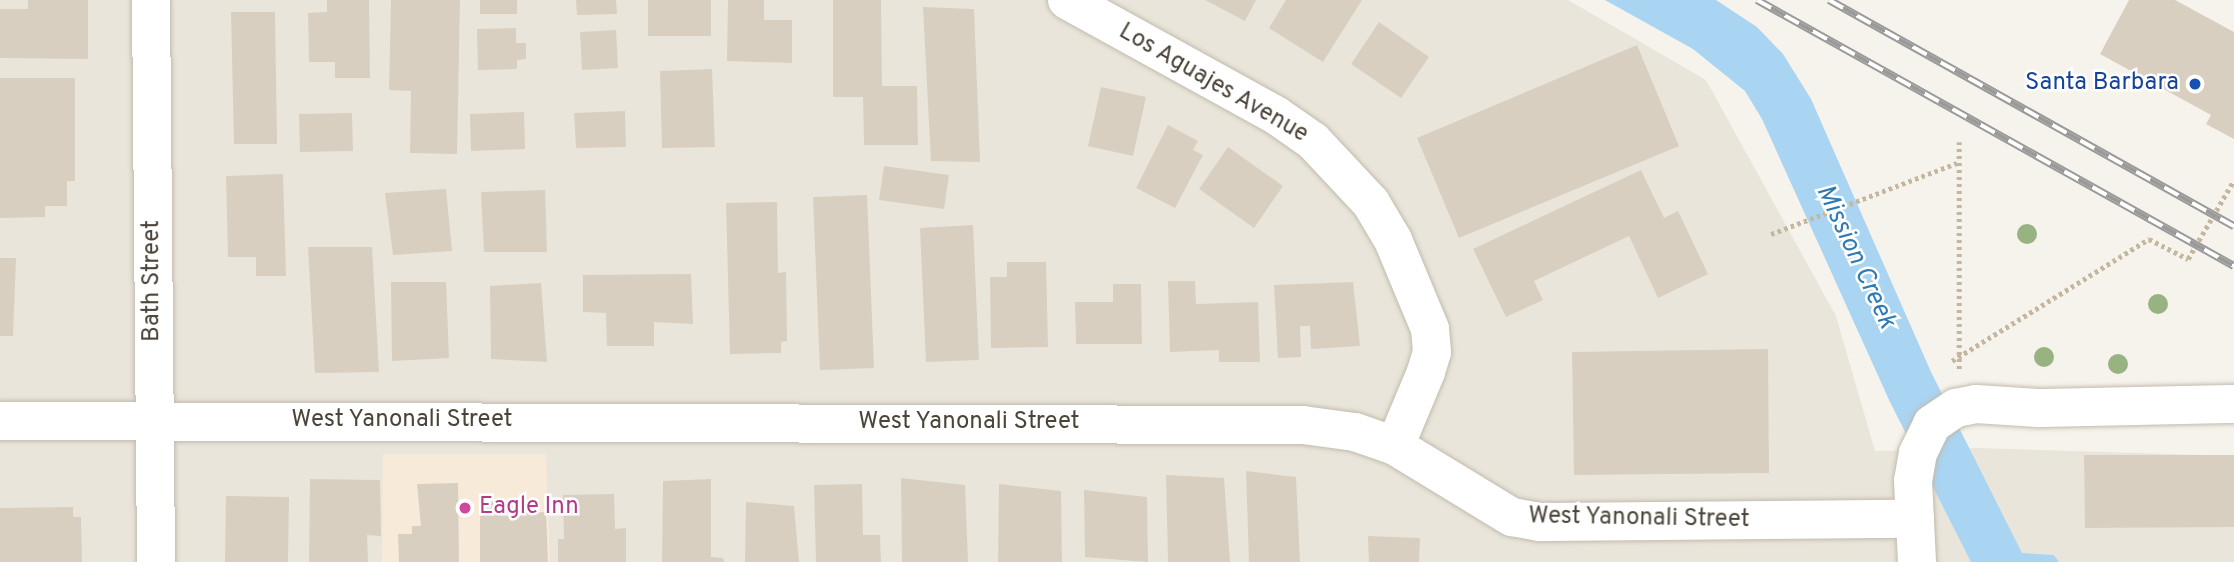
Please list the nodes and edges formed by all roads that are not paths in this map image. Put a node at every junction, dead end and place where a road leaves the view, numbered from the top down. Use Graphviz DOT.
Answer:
graph roads {
  1 [pos="151,0"];
  2 [pos="1067,0"];
  3 [pos="2234,404"];
  4 [pos="154,420"];
  5 [pos="0,421"];
  6 [pos="1395,446"];
  7 [pos="1915,519"];
  8 [pos="156,562"];
  9 [pos="1917,562"];
  1 -- 4 [label="street, Bath Street"];
  2 -- 6 [label="street, Los Aguajes Avenue"];
  3 -- 7 [label="street"];
  4 -- 5 [label="street, West Yanonali Street"];
  4 -- 6 [label="street, West Yanonali Street"];
  4 -- 8 [label="street, Bath Street"];
  6 -- 7 [label="street, West Yanonali Street"];
  7 -- 9 [label="street"];
}
